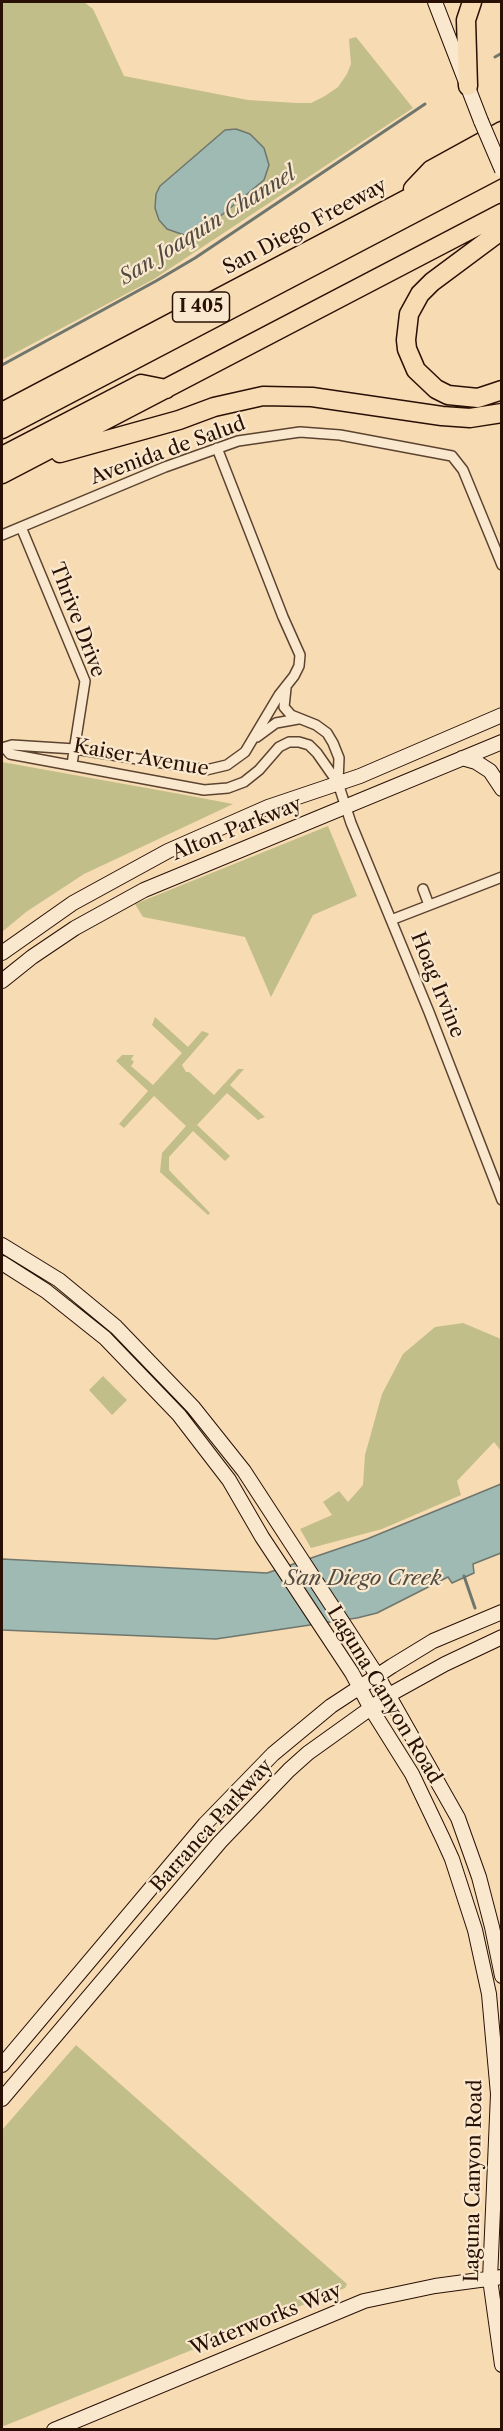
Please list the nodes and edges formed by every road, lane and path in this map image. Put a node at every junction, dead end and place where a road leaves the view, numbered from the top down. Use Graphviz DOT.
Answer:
graph roads {
  1 [pos="435,2"];
  2 [pos="472,2"];
  3 [pos="468,86"];
  4 [pos="501,131"];
  5 [pos="501,149"];
  6 [pos="501,168"];
  7 [pos="399,203"];
  8 [pos="501,213"];
  9 [pos="501,230"];
  10 [pos="166,389"];
  11 [pos="501,390"];
  12 [pos="2,412"];
  13 [pos="501,413"];
  14 [pos="2,429"];
  15 [pos="217,448"];
  16 [pos="2,456"];
  17 [pos="21,464"];
  18 [pos="2,474"];
  19 [pos="21,527"];
  20 [pos="2,535"];
  21 [pos="501,565"];
  22 [pos="286,688"];
  23 [pos="501,715"];
  24 [pos="301,719"];
  25 [pos="501,742"];
  26 [pos="251,743"];
  27 [pos="3,748"];
  28 [pos="75,748"];
  29 [pos="462,758"];
  30 [pos="72,765"];
  31 [pos="338,783"];
  32 [pos="501,789"];
  33 [pos="345,806"];
  34 [pos="501,877"];
  35 [pos="423,889"];
  36 [pos="429,905"];
  37 [pos="391,920"];
  38 [pos="2,953"];
  39 [pos="2,981"];
  40 [pos="501,1200"];
  41 [pos="2,1245"];
  42 [pos="2,1263"];
  43 [pos="501,1612"];
  44 [pos="501,1637"];
  45 [pos="377,1675"];
  46 [pos="358,1687"];
  47 [pos="389,1695"];
  48 [pos="370,1707"];
  49 [pos="501,1976"];
  50 [pos="2,2065"];
  51 [pos="2,2099"];
  52 [pos="496,2278"];
  53 [pos="501,2365"];
  54 [pos="54,2430"];
  1 -- 3 [label="main road"];
  2 -- 3 [label="highway"];
  3 -- 6 [label="main road, bridge"];
  4 -- 7 [label="highway"];
  5 -- 7 [label="highway, San Diego Freeway / I 405"];
  6 -- 14 [label="highway, San Diego Freeway"];
  7 -- 12 [label="highway, San Diego Freeway / I 405"];
  8 -- 10 [label="highway"];
  9 -- 11 [label="highway"];
  10 -- 16 [label="highway"];
  10 -- 17 [label="highway"];
  13 -- 17 [label="highway"];
  15 -- 19 [label="street, Avenida de Salud"];
  15 -- 21 [label="street, Avenida de Salud"];
  15 -- 22 [label="street, Kaiser Avenue"];
  17 -- 18 [label="highway"];
  19 -- 20 [label="street, Avenida de Salud"];
  19 -- 28 [label="street, Thrive Drive"];
  22 -- 24 [label="street"];
  22 -- 26 [label="street, Kaiser Avenue"];
  23 -- 31 [label="main road, Alton Parkway"];
  24 -- 26 [label="street, Kaiser Avenue"];
  24 -- 31 [label="street"];
  25 -- 29 [label="main road, Alton Parkway"];
  26 -- 28 [label="street, Kaiser Avenue"];
  27 -- 28 [label="street, Kaiser Avenue"];
  27 -- 30 [label="street, Kaiser Avenue"];
  28 -- 30 [label="street, Thrive Drive"];
  29 -- 32 [label="main road"];
  29 -- 33 [label="main road, Alton Parkway"];
  30 -- 31 [label="street, Kaiser Avenue"];
  31 -- 33 [label="street, Hoag Irvine"];
  31 -- 38 [label="main road, Alton Parkway"];
  33 -- 37 [label="street, Hoag Irvine"];
  33 -- 39 [label="main road, Alton Parkway"];
  34 -- 36 [label="street"];
  35 -- 36 [label="street"];
  36 -- 37 [label="street"];
  37 -- 40 [label="street, Hoag Irvine"];
  41 -- 45 [label="main road, Laguna Canyon Road"];
  42 -- 46 [label="main road, Laguna Canyon Road"];
  43 -- 45 [label="main road, Barranca Parkway"];
  44 -- 47 [label="main road, Barranca Parkway"];
  45 -- 46 [label="main road, Barranca Parkway"];
  45 -- 47 [label="main road, Laguna Canyon Road"];
  46 -- 48 [label="main road, Laguna Canyon Road"];
  46 -- 50 [label="main road, Barranca Parkway"];
  47 -- 48 [label="main road, Barranca Parkway"];
  47 -- 49 [label="main road, Laguna Canyon Road"];
  48 -- 51 [label="main road, Barranca Parkway"];
  48 -- 52 [label="main road, Laguna Canyon Road"];
  52 -- 53 [label="main road, Laguna Canyon Road"];
  52 -- 54 [label="main road, Waterworks Way"];
}
